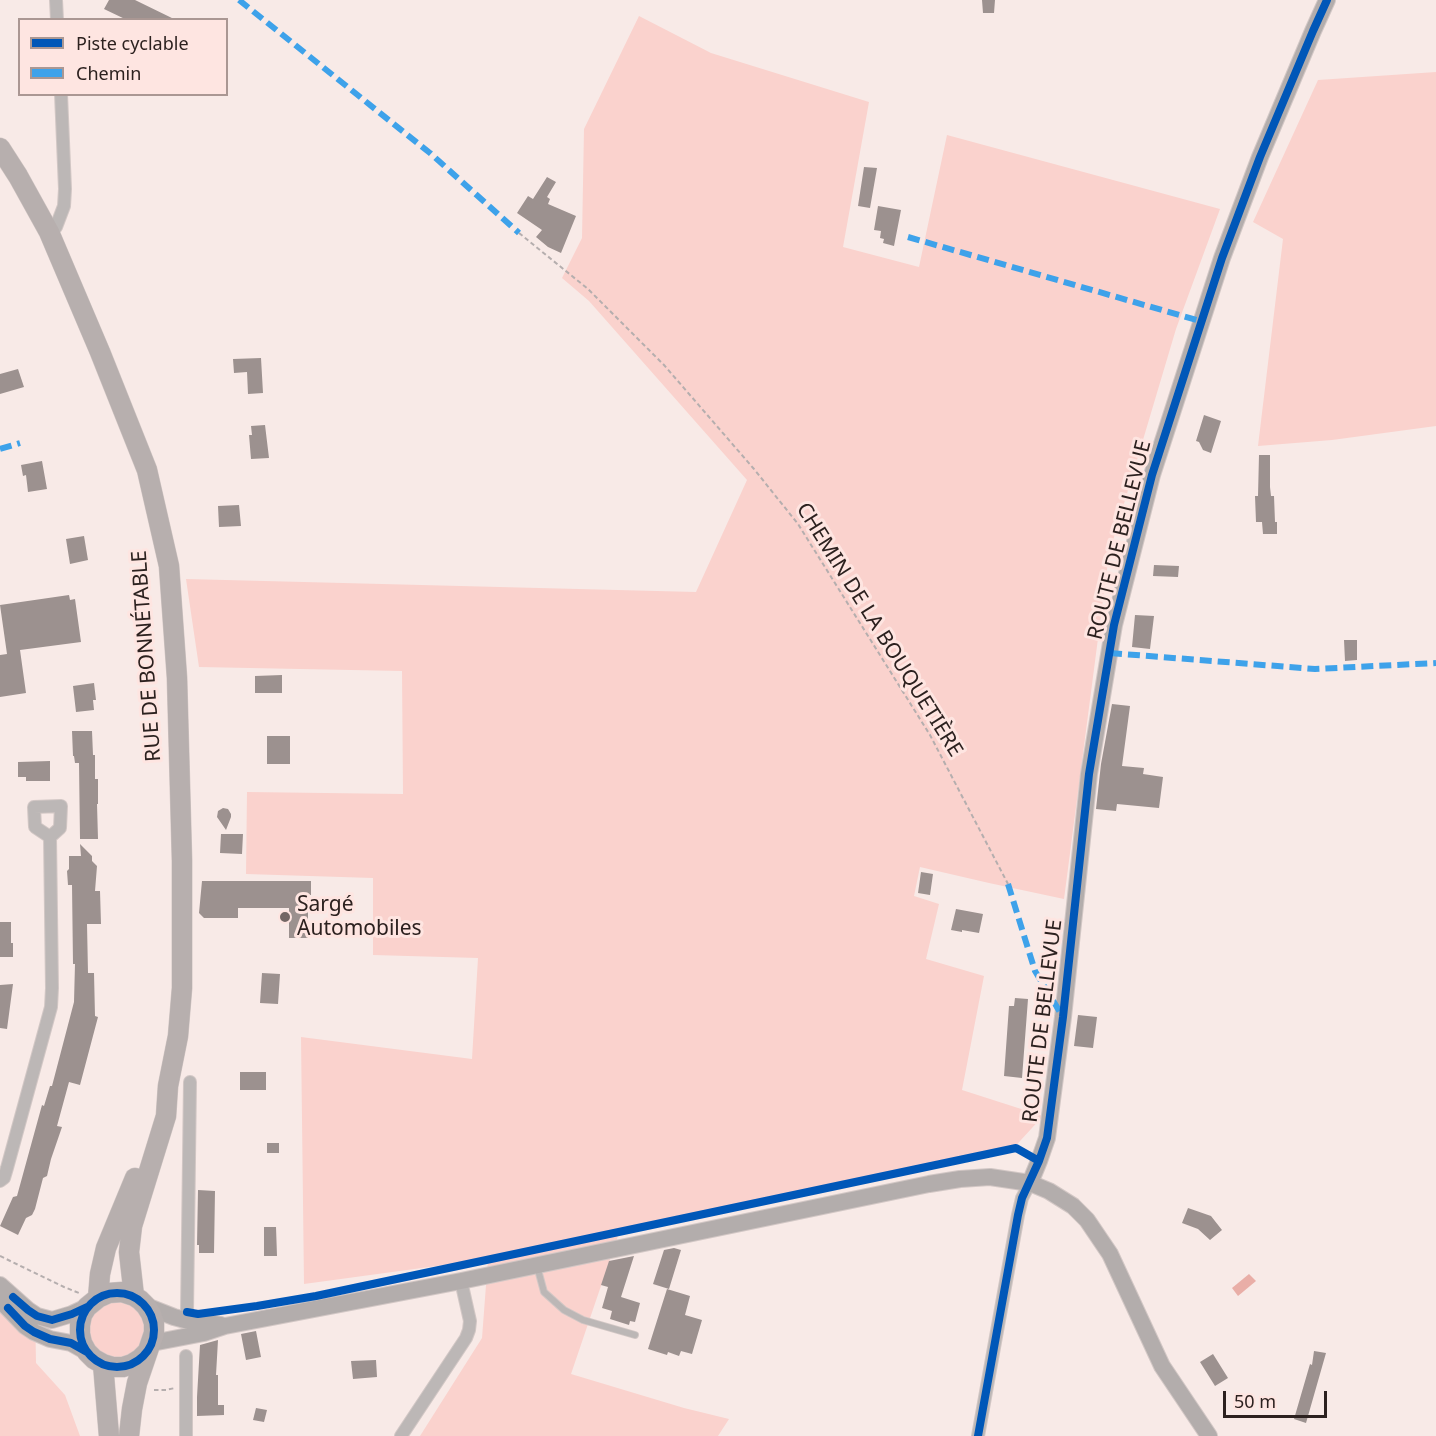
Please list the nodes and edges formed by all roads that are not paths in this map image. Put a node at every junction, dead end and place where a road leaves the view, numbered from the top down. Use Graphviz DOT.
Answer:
graph roads {
  1 [pos="56,0"];
  2 [pos="1328,0"];
  3 [pos="57,18"];
  4 [pos="61,96"];
  5 [pos="0,148"];
  6 [pos="49,232"];
  7 [pos="50,837"];
  8 [pos="190,1082"];
  9 [pos="168,1086"];
  10 [pos="0,1181"];
  11 [pos="1030,1183"];
  12 [pos="537,1265"];
  13 [pos="461,1281"];
  14 [pos="0,1285"];
  15 [pos="0,1300"];
  16 [pos="90,1300"];
  17 [pos="140,1301"];
  18 [pos="186,1320"];
  19 [pos="225,1326"];
  20 [pos="635,1335"];
  21 [pos="149,1347"];
  22 [pos="87,1352"];
  23 [pos="186,1356"];
  24 [pos="103,1364"];
  25 [pos="109,1436"];
  26 [pos="129,1436"];
  27 [pos="186,1436"];
  28 [pos="401,1436"];
  29 [pos="978,1436"];
  30 [pos="1209,1436"];
  1 -- 3 [label="street"];
  2 -- 11 [label="street, ROUTE DE BELLEVUE"];
  4 -- 6 [label="street"];
  5 -- 6 [label="main road, RUE DE BONNÉTABLE"];
  6 -- 9 [label="main road, RUE DE BONNÉTABLE"];
  7 -- 10 [label="street"];
  8 -- 18 [label="street"];
  9 -- 16 [label="main road"];
  9 -- 17 [label="main road"];
  11 -- 12 [label="street"];
  11 -- 29 [label="street"];
  11 -- 30 [label="street"];
  12 -- 13 [label="street"];
  12 -- 20 [label="lane"];
  13 -- 19 [label="street"];
  13 -- 28 [label="street"];
  14 -- 16 [label="street"];
  15 -- 22 [label="street"];
  16 -- 17 [label="main road"];
  16 -- 22 [label="main road"];
  17 -- 18 [label="street"];
  17 -- 21 [label="main road"];
  18 -- 19 [label="street"];
  19 -- 21 [label="street"];
  21 -- 24 [label="main road"];
  21 -- 26 [label="main road"];
  22 -- 24 [label="main road"];
  23 -- 27 [label="street"];
  24 -- 25 [label="main road"];
}
